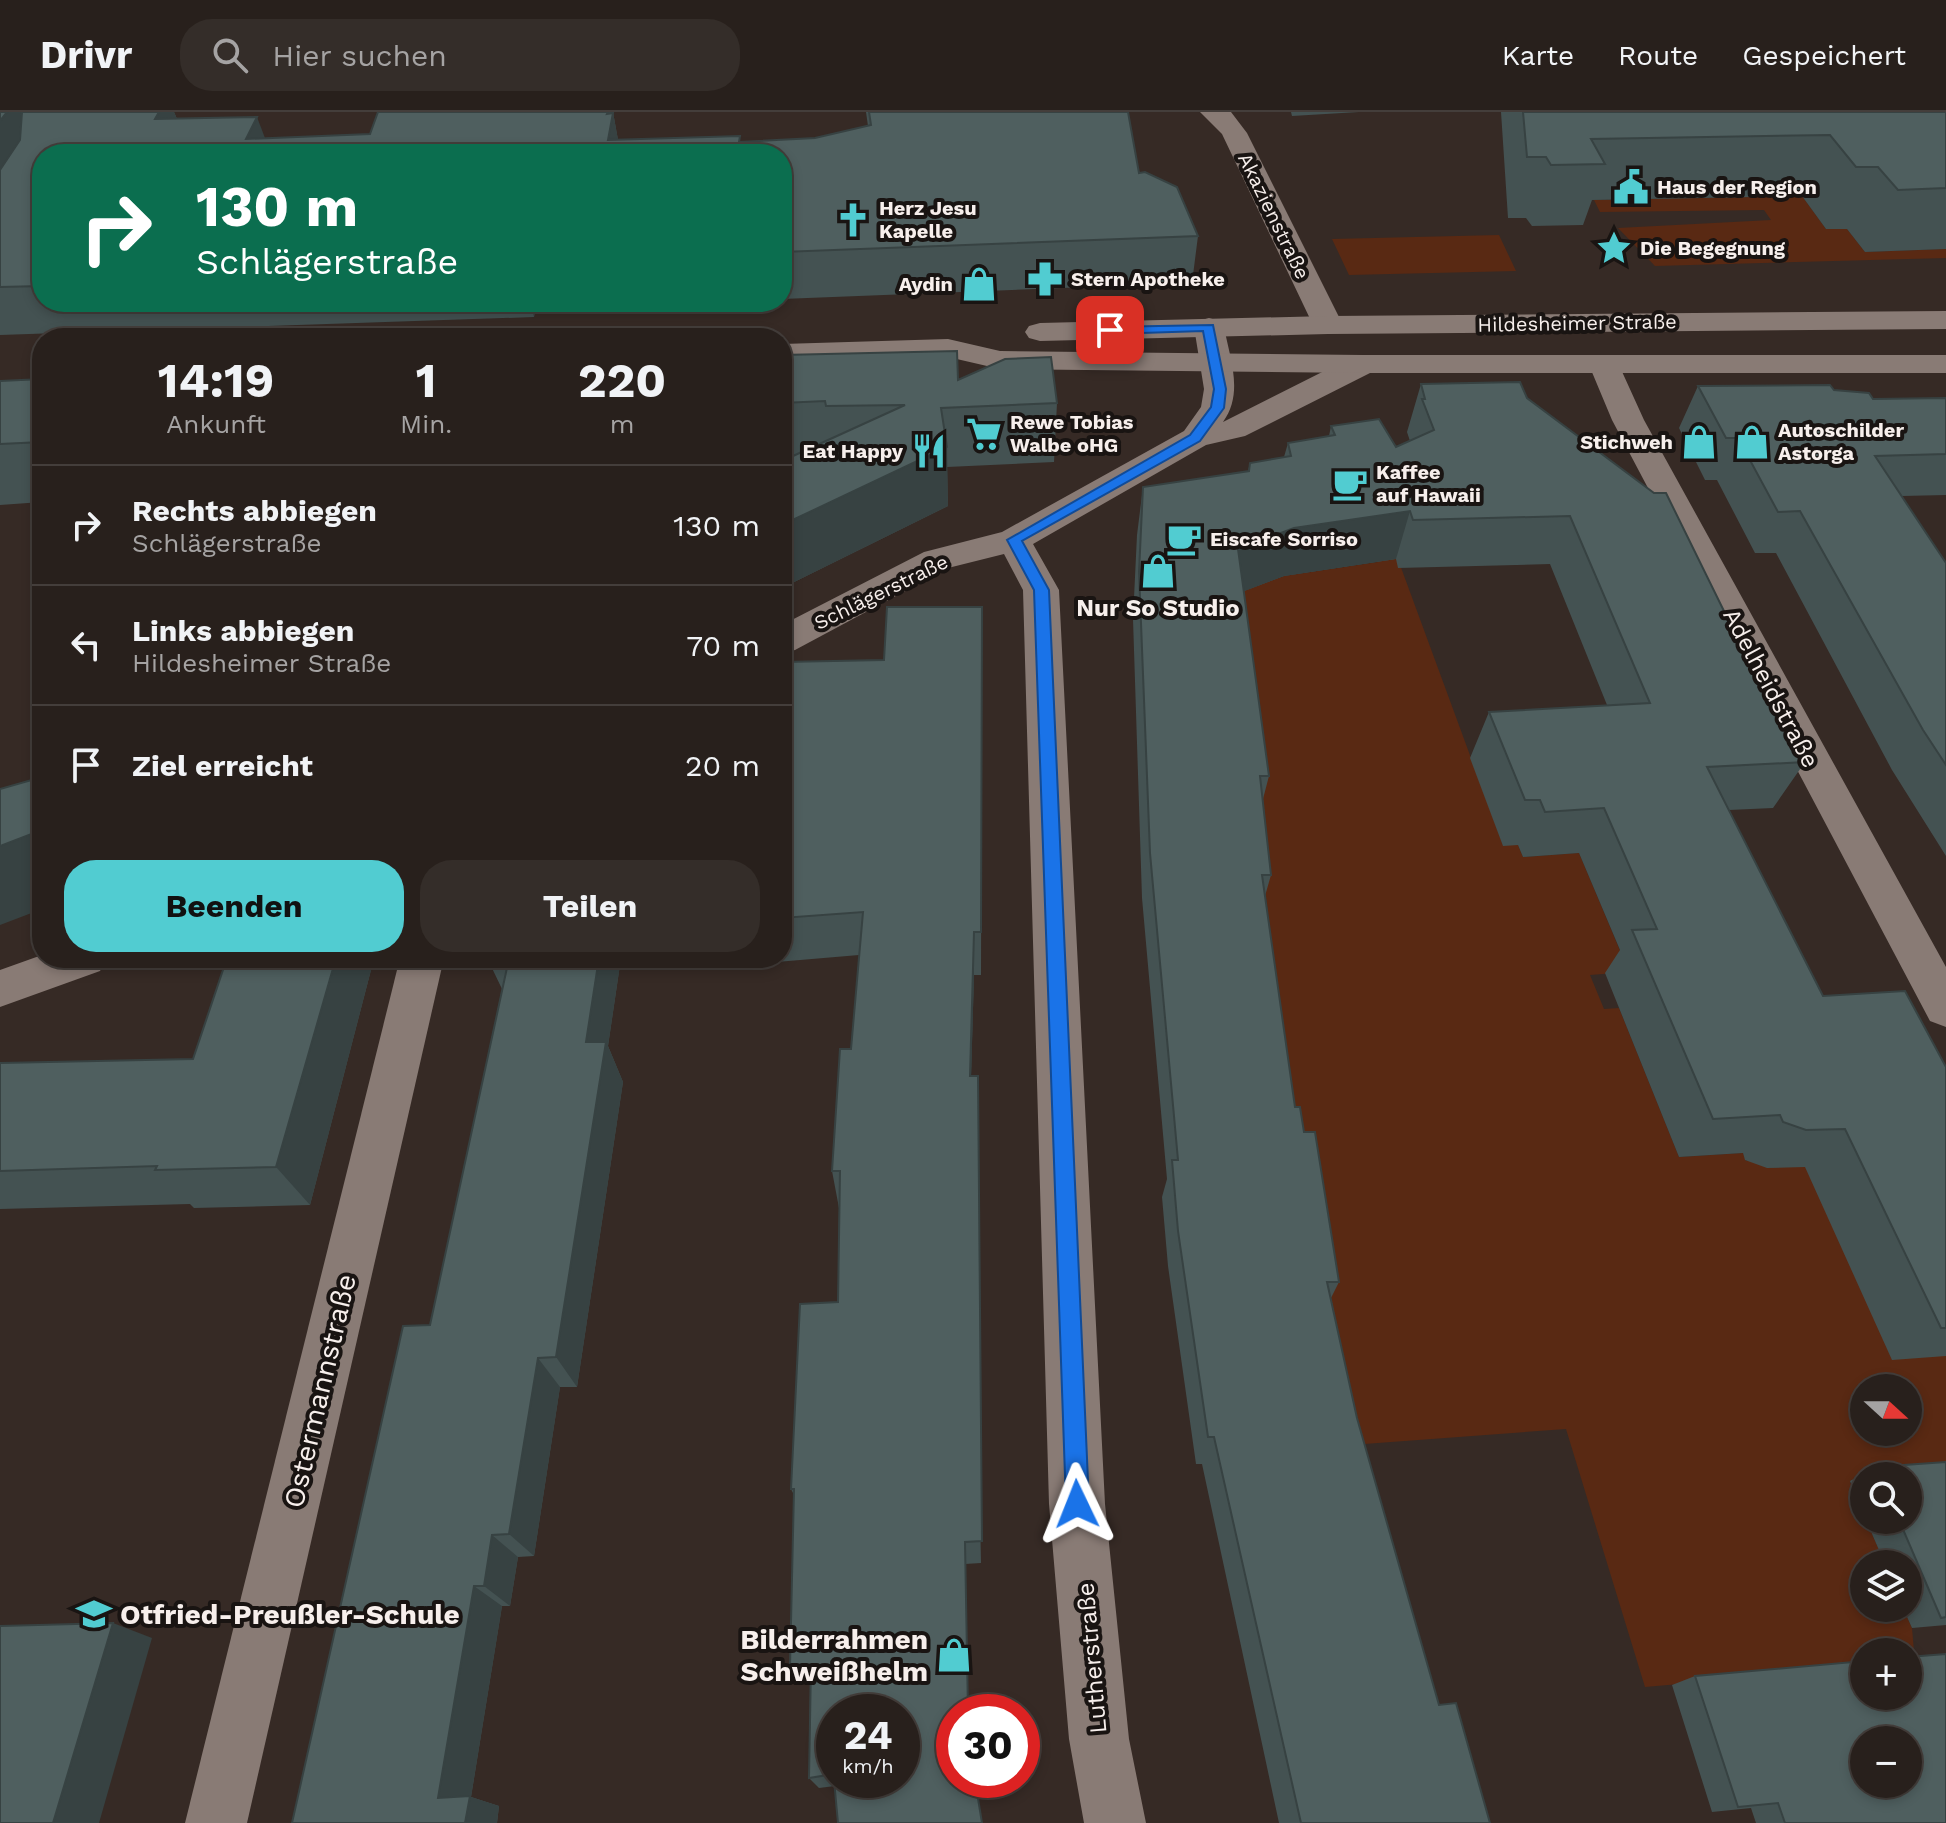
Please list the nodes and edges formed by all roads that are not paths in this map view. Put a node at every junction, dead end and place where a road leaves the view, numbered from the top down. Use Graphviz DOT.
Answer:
graph roads {
  1 [pos="1213,112"];
  2 [pos="1946,320"];
  3 [pos="1328,325"];
  4 [pos="1209,327"];
  5 [pos="948,348"];
  6 [pos="792,353"];
  7 [pos="1216,362"];
  8 [pos="1363,364"];
  9 [pos="1946,364"];
  10 [pos="1604,365"];
  11 [pos="1195,438"];
  12 [pos="1014,540"];
  13 [pos="792,636"];
  14 [pos="58,968"];
  15 [pos="420,968"];
  16 [pos="0,989"];
  17 [pos="1946,1008"];
  18 [pos="216,1823"];
  19 [pos="1115,1823"];
  1 -- 3 [label="street, Akazienstraße"];
  2 -- 3 [label="street, Hildesheimer Straße"];
  3 -- 4 [label="street, Hildesheimer Straße"];
  4 -- 5 [label="street, Hildesheimer Straße"];
  4 -- 7 [label="street"];
  5 -- 6 [label="street, Hildesheimer Straße"];
  5 -- 7 [label="street, Hildesheimer Straße"];
  7 -- 8 [label="street, Hildesheimer Straße"];
  7 -- 11 [label="street, Schlägerstraße"];
  8 -- 10 [label="street, Hildesheimer Straße"];
  8 -- 11 [label="street, Schlägerstraße"];
  9 -- 10 [label="street, Hildesheimer Straße"];
  10 -- 17 [label="street, Adelheidstraße"];
  11 -- 12 [label="street, Schlägerstraße"];
  12 -- 13 [label="street, Schlägerstraße"];
  12 -- 19 [label="street, Lutherstraße"];
  14 -- 16 [label="street"];
  15 -- 18 [label="street, Ostermannstraße"];
}
